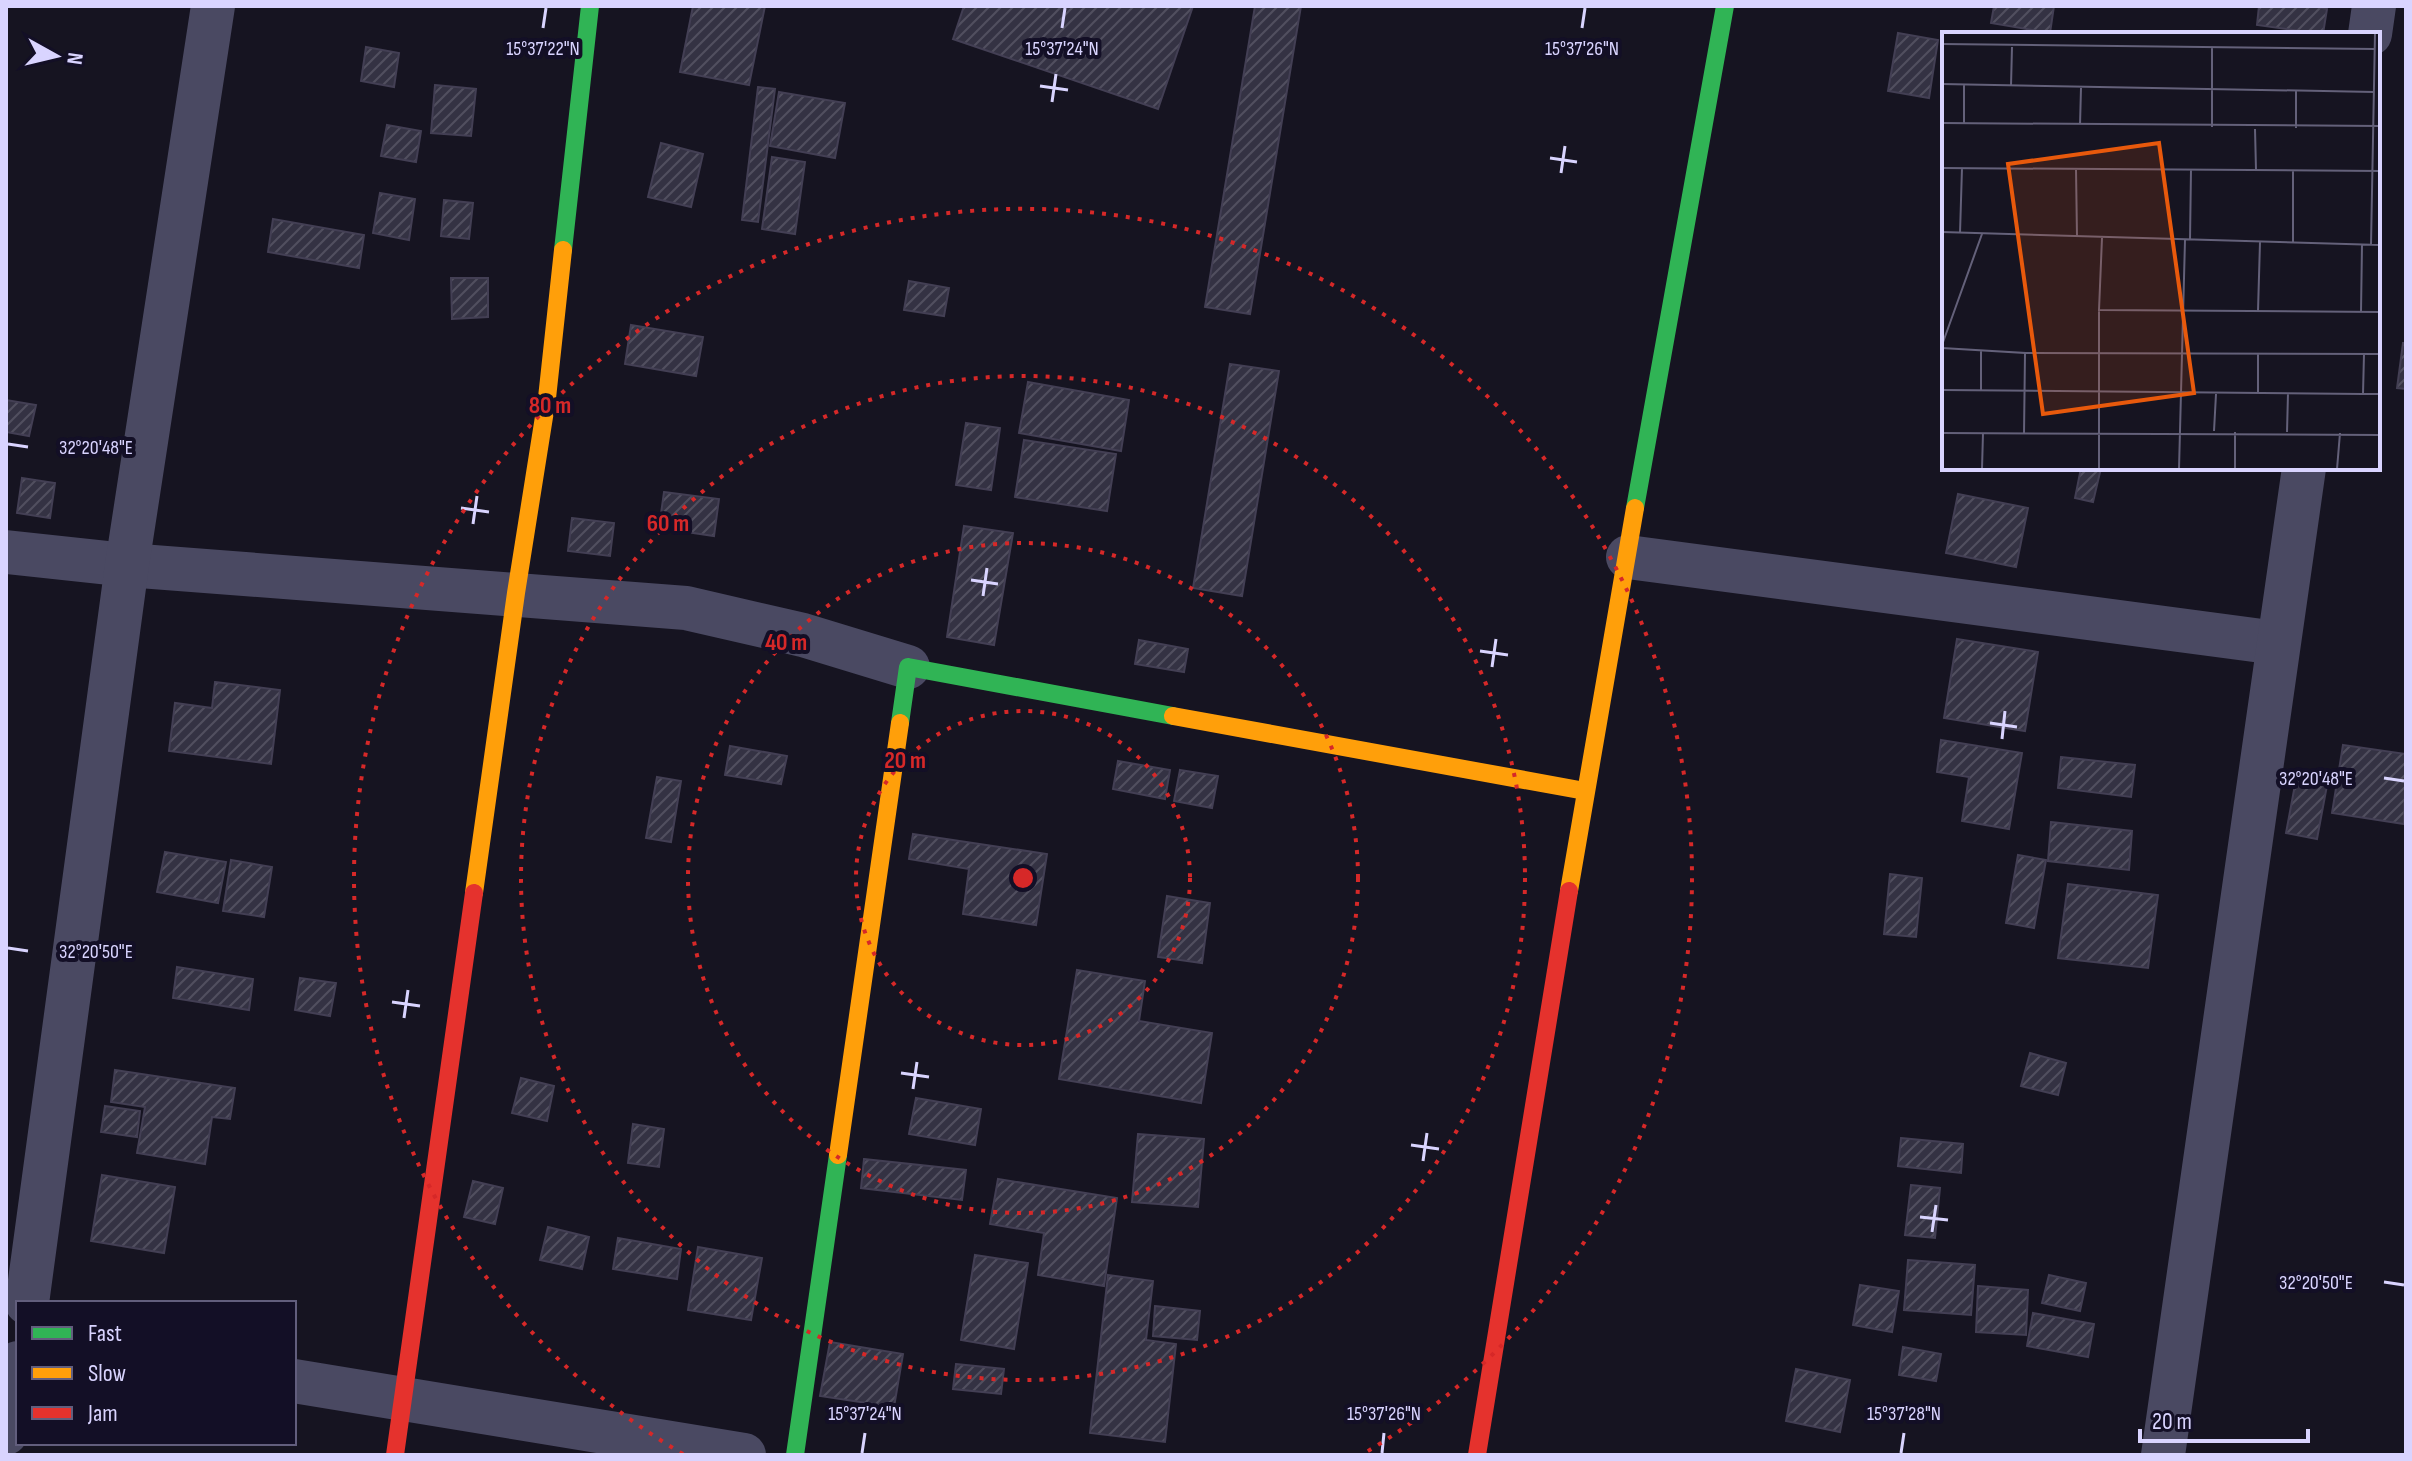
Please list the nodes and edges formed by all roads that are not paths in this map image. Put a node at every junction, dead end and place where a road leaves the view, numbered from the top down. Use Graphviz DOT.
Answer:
graph roads {
  1 [pos="213,6"];
  2 [pos="590,6"];
  3 [pos="1725,6"];
  4 [pos="2374,6"];
  5 [pos="2370,32"];
  6 [pos="2304,470"];
  7 [pos="6,552"];
  8 [pos="1628,557"];
  9 [pos="127,565"];
  10 [pos="516,593"];
  11 [pos="2277,643"];
  12 [pos="908,667"];
  13 [pos="1585,791"];
  14 [pos="27,1301"];
  15 [pos="16,1375"];
  16 [pos="296,1381"];
  17 [pos="404,1399"];
  18 [pos="6,1433"];
  19 [pos="395,1455"];
  20 [pos="744,1455"];
  21 [pos="795,1455"];
  22 [pos="1477,1455"];
  23 [pos="2163,1455"];
  1 -- 9 [label="street"];
  2 -- 10 [label="street"];
  3 -- 8 [label="street"];
  4 -- 5 [label="street"];
  6 -- 11 [label="street"];
  7 -- 9 [label="street"];
  8 -- 11 [label="street"];
  8 -- 13 [label="street"];
  9 -- 10 [label="street"];
  9 -- 14 [label="street"];
  10 -- 12 [label="street"];
  10 -- 17 [label="street"];
  11 -- 23 [label="street"];
  12 -- 13 [label="street"];
  12 -- 21 [label="street"];
  13 -- 22 [label="street"];
  15 -- 18 [label="street"];
  16 -- 17 [label="street"];
  17 -- 19 [label="street"];
  17 -- 20 [label="street"];
}
